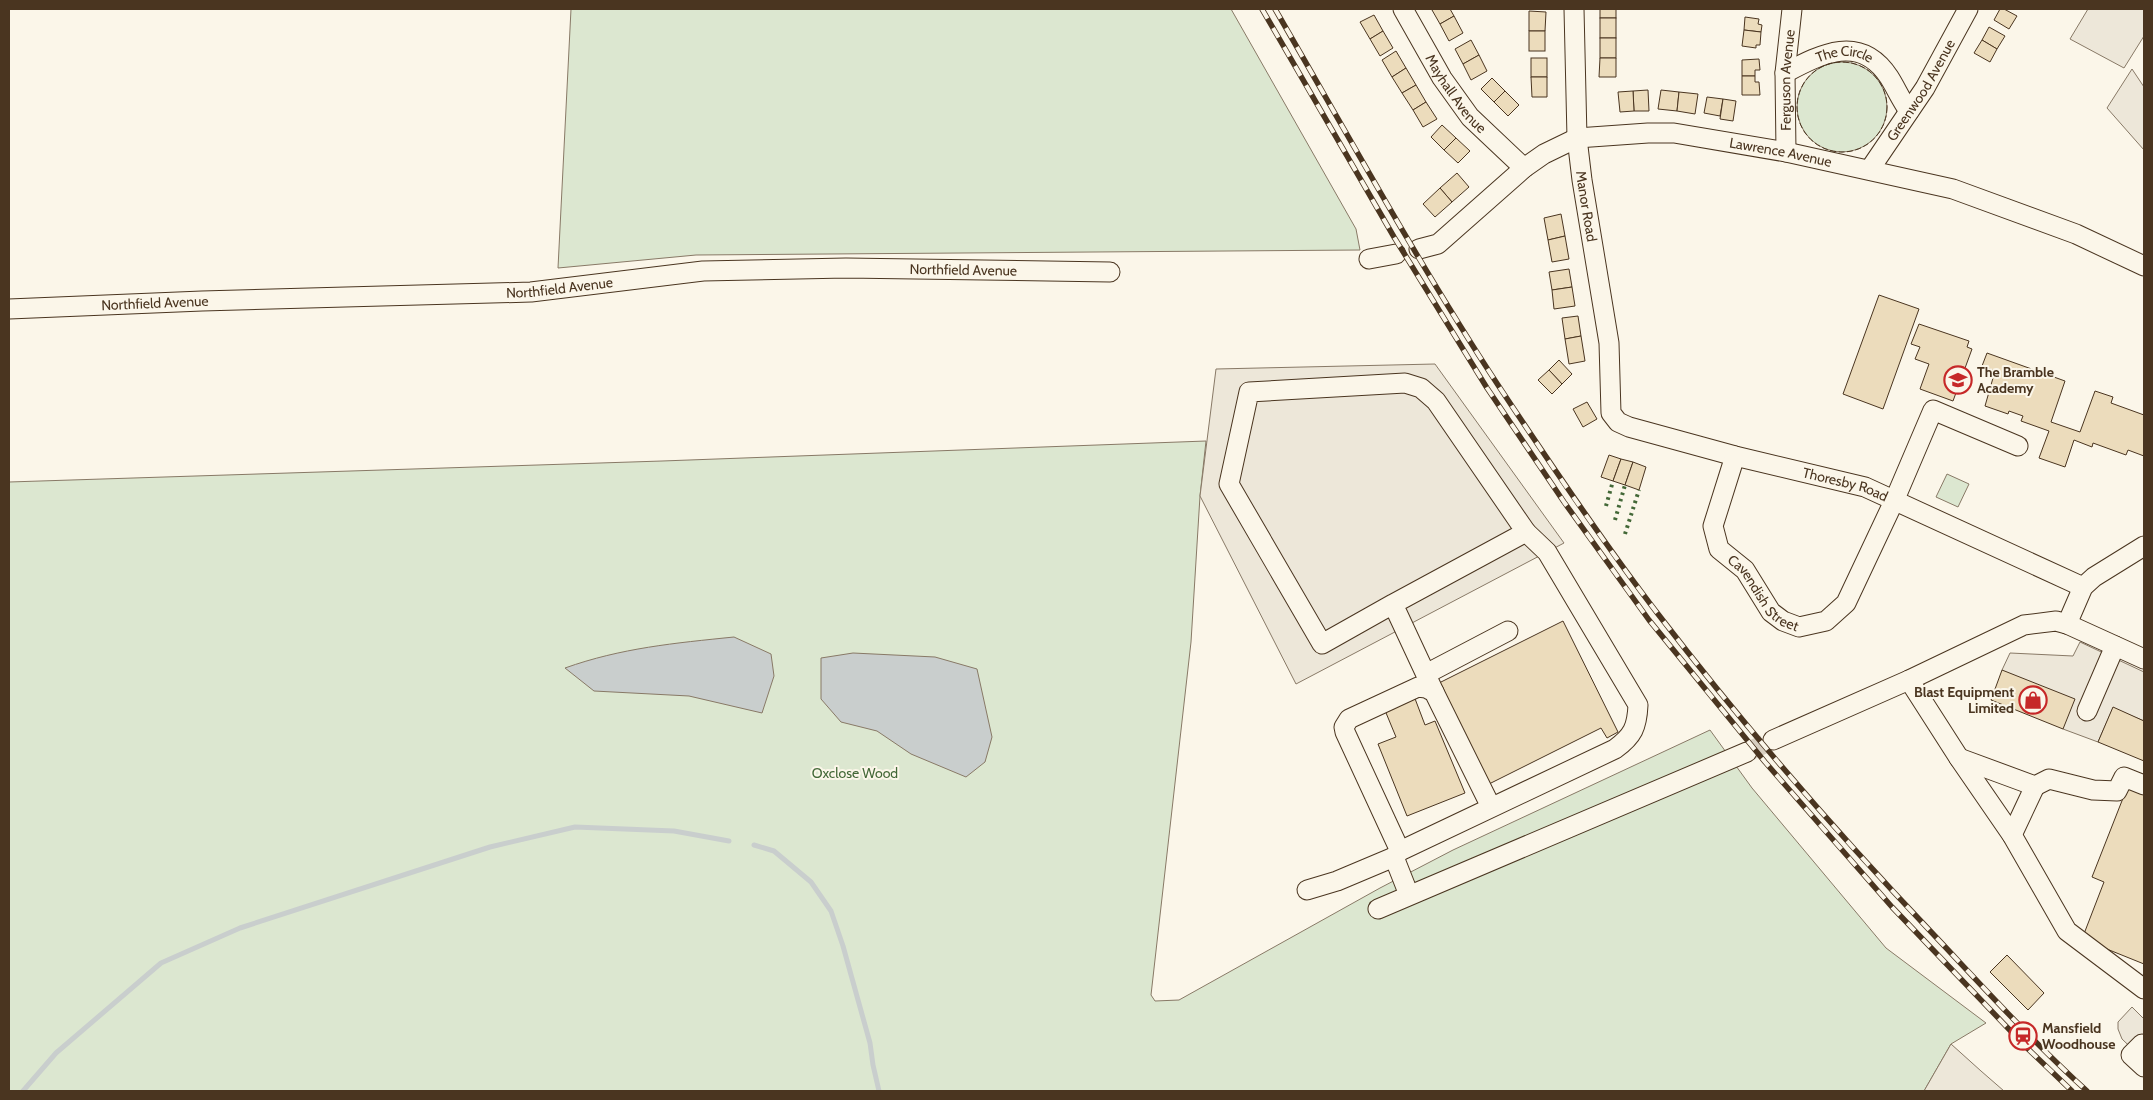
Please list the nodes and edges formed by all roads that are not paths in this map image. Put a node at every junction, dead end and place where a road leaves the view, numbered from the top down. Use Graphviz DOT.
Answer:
graph roads {
  1 [pos="1403,9"];
  2 [pos="1574,9"];
  3 [pos="1792,9"];
  4 [pos="1968,9"];
  5 [pos="1785,73"];
  6 [pos="1909,111"];
  7 [pos="1577,138"];
  8 [pos="1786,152"];
  9 [pos="1524,168"];
  10 [pos="1870,170"];
  11 [pos="1419,248"];
  12 [pos="1396,254"];
  13 [pos="1369,259"];
  14 [pos="2144,266"];
  15 [pos="1110,272"];
  16 [pos="9,309"];
  17 [pos="1610,400"];
  18 [pos="2018,446"];
  19 [pos="1735,456"];
  20 [pos="1895,499"];
  21 [pos="1526,532"];
  22 [pos="2144,546"];
  23 [pos="2082,587"];
  24 [pos="1393,604"];
  25 [pos="2068,624"];
  26 [pos="1508,631"];
  27 [pos="2115,646"];
  28 [pos="2144,658"];
  29 [pos="1426,674"];
  30 [pos="1910,680"];
  31 [pos="1434,692"];
  32 [pos="2087,711"];
  33 [pos="1773,740"];
  34 [pos="1747,752"];
  35 [pos="1958,758"];
  36 [pos="2144,785"];
  37 [pos="2035,786"];
  38 [pos="1491,807"];
  39 [pos="2012,835"];
  40 [pos="1397,854"];
  41 [pos="1307,890"];
  42 [pos="1409,895"];
  43 [pos="1378,909"];
  44 [pos="2144,989"];
  45 [pos="2142,1044"];
  46 [pos="2144,1067"];
  1 -- 9 [label="street, Mayhall Avenue"];
  2 -- 7 [label="street, Manor Road"];
  3 -- 5 [label="street, Ferguson Avenue"];
  4 -- 6 [label="street, Greenwood Avenue"];
  5 -- 6 [label="street, The Circle"];
  5 -- 8 [label="street, Ferguson Avenue"];
  6 -- 10 [label="street, Greenwood Avenue"];
  7 -- 8 [label="street, Lawrence Avenue"];
  7 -- 9 [label="street, Lawrence Avenue"];
  7 -- 17 [label="street, Manor Road"];
  8 -- 10 [label="street, Lawrence Avenue"];
  9 -- 11 [label="street, Lawrence Avenue"];
  10 -- 14 [label="street, Lawrence Avenue"];
  12 -- 13 [label="street"];
  15 -- 16 [label="street, Northfield Avenue"];
  17 -- 19 [label="street, Thoresby Road"];
  18 -- 20 [label="street, Cavendish Street"];
  19 -- 20 [label="street, Thoresby Road"];
  19 -- 20 [label="street, Cavendish Street"];
  20 -- 23 [label="street, Thoresby Road"];
  21 -- 24 [label="street"];
  21 -- 24 [label="street"];
  21 -- 38 [label="street"];
  22 -- 23 [label="street"];
  23 -- 25 [label="street"];
  24 -- 29 [label="street"];
  25 -- 27 [label="street"];
  25 -- 30 [label="street"];
  26 -- 29 [label="street"];
  27 -- 28 [label="street"];
  27 -- 32 [label="street"];
  29 -- 31 [label="street"];
  30 -- 33 [label="street"];
  30 -- 35 [label="street"];
  31 -- 38 [label="street"];
  31 -- 40 [label="street"];
  34 -- 42 [label="street"];
  35 -- 37 [label="street"];
  35 -- 39 [label="street"];
  36 -- 37 [label="street"];
  37 -- 39 [label="street"];
  38 -- 40 [label="street"];
  39 -- 44 [label="street"];
  40 -- 41 [label="street"];
  40 -- 42 [label="street"];
  42 -- 43 [label="street"];
  45 -- 46 [label="street"];
}
